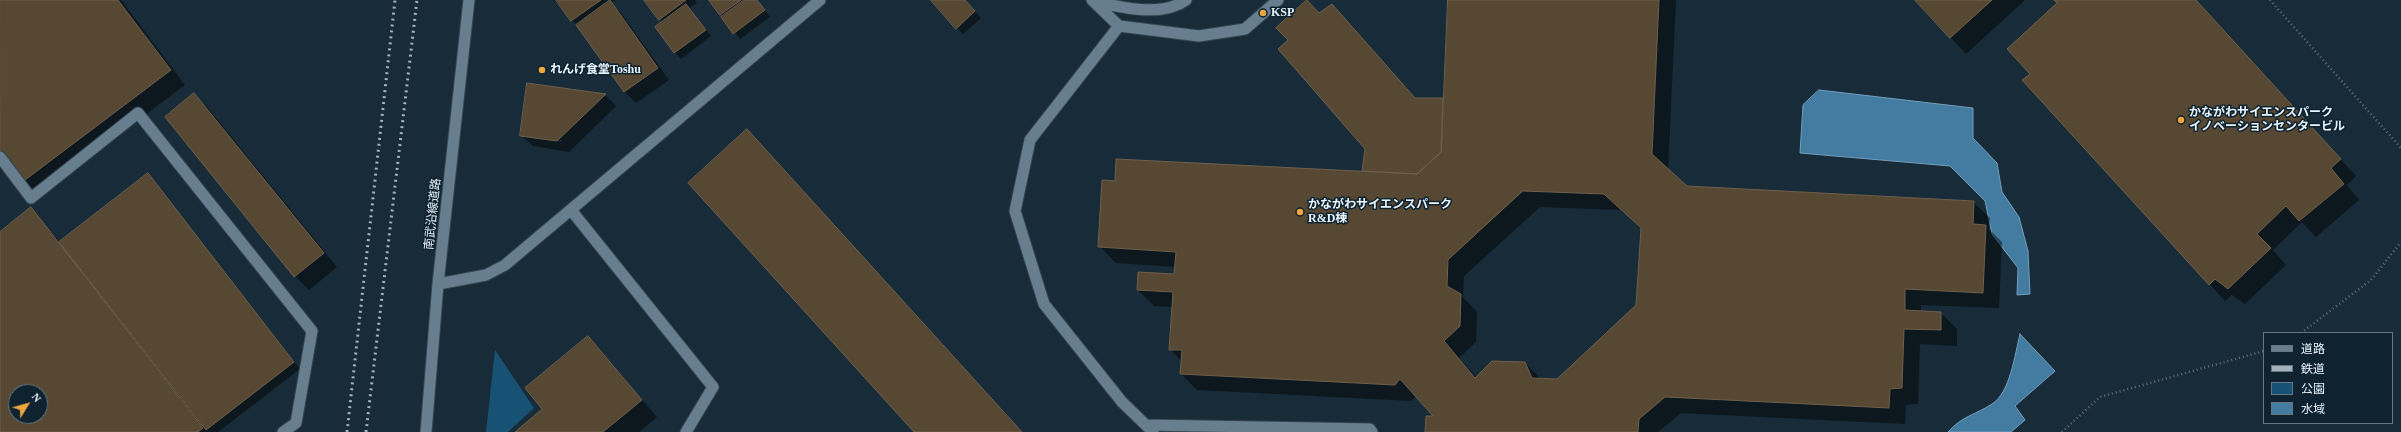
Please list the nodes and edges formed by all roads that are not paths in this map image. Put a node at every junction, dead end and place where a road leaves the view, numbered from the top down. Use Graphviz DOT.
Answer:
graph roads {
  1 [pos="470,0"];
  2 [pos="820,0"];
  3 [pos="1092,0"];
  4 [pos="1186,0"];
  5 [pos="1278,0"];
  6 [pos="1119,26"];
  7 [pos="0,157"];
  8 [pos="571,210"];
  9 [pos="438,284"];
  10 [pos="1149,428"];
  11 [pos="283,432"];
  12 [pos="426,432"];
  13 [pos="686,432"];
  14 [pos="1372,432"];
  1 -- 9 [label="street, 南武沿線道路"];
  2 -- 8 [label="street"];
  3 -- 4 [label="street"];
  3 -- 6 [label="street"];
  5 -- 6 [label="street"];
  6 -- 10 [label="street"];
  7 -- 11 [label="street"];
  8 -- 9 [label="street"];
  8 -- 13 [label="street"];
  9 -- 12 [label="street, 南武沿線道路"];
  10 -- 14 [label="street"];
}
